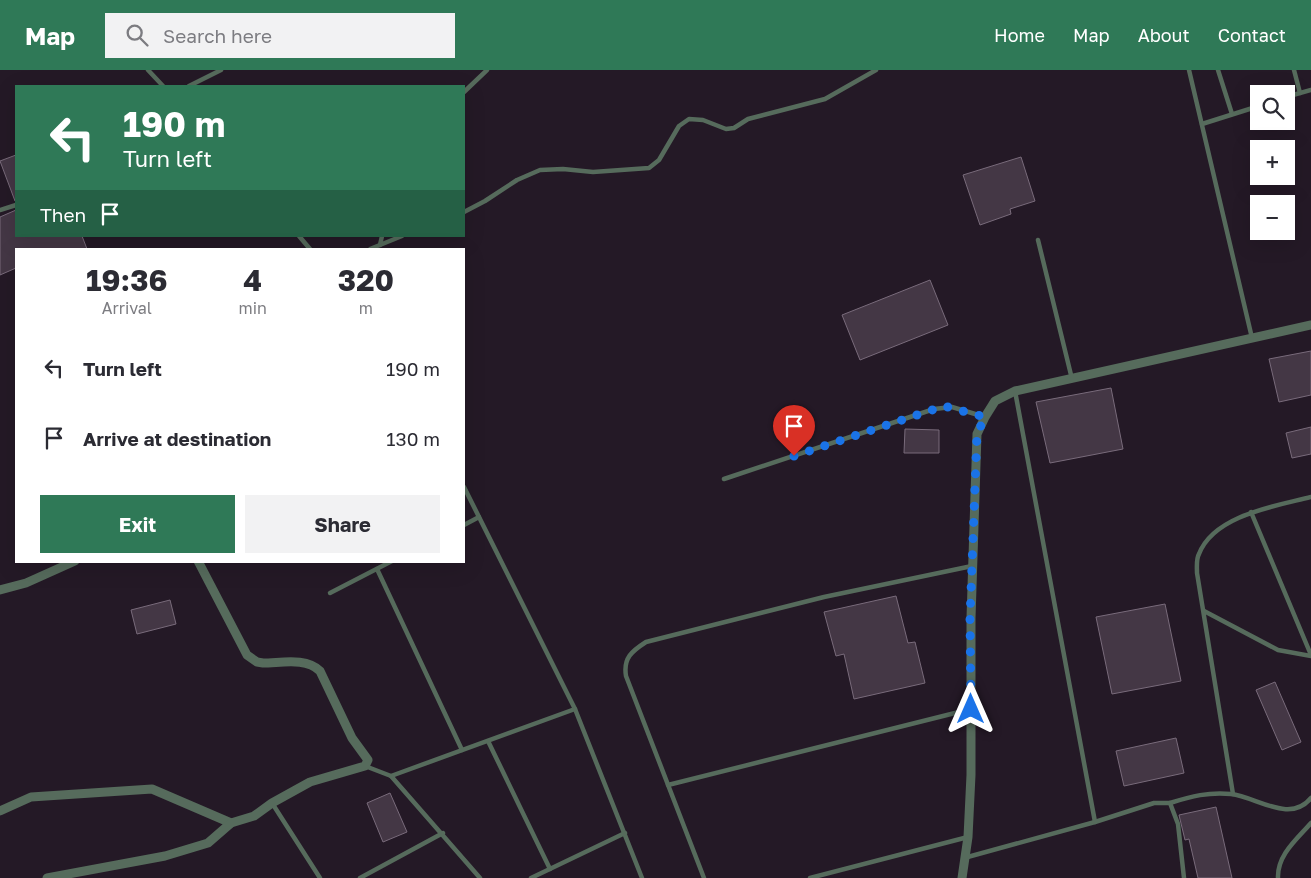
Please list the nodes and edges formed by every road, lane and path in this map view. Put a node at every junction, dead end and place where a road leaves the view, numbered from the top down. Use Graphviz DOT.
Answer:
graph roads {
  1 [pos="148,70"];
  2 [pos="222,70"];
  3 [pos="487,70"];
  4 [pos="876,70"];
  5 [pos="1189,70"];
  6 [pos="1218,70"];
  7 [pos="1294,70"];
  8 [pos="214,72"];
  9 [pos="162,85"];
  10 [pos="191,85"];
  11 [pos="1311,90"];
  12 [pos="465,91"];
  13 [pos="1300,93"];
  14 [pos="1295,94"];
  15 [pos="1250,109"];
  16 [pos="1232,114"];
  17 [pos="1202,124"];
  18 [pos="15,205"];
  19 [pos="0,210"];
  20 [pos="465,212"];
  21 [pos="300,237"];
  22 [pos="382,237"];
  23 [pos="400,237"];
  24 [pos="1038,240"];
  25 [pos="380,245"];
  26 [pos="309,248"];
  27 [pos="372,248"];
  28 [pos="1311,325"];
  29 [pos="1252,338"];
  30 [pos="1072,379"];
  31 [pos="1015,391"];
  32 [pos="985,417"];
  33 [pos="724,479"];
  34 [pos="465,489"];
  35 [pos="1311,497"];
  36 [pos="1251,512"];
  37 [pos="479,517"];
  38 [pos="465,524"];
  39 [pos="71,563"];
  40 [pos="199,563"];
  41 [pos="388,563"];
  42 [pos="972,566"];
  43 [pos="377,569"];
  44 [pos="0,590"];
  45 [pos="330,593"];
  46 [pos="1204,611"];
  47 [pos="1311,656"];
  48 [pos="575,709"];
  49 [pos="971,709"];
  50 [pos="488,741"];
  51 [pos="462,750"];
  52 [pos="365,766"];
  53 [pos="391,776"];
  54 [pos="668,785"];
  55 [pos="1233,794"];
  56 [pos="1311,798"];
  57 [pos="272,803"];
  58 [pos="1170,803"];
  59 [pos="0,811"];
  60 [pos="1096,822"];
  61 [pos="231,823"];
  62 [pos="1311,823"];
  63 [pos="443,833"];
  64 [pos="625,833"];
  65 [pos="968,837"];
  66 [pos="964,858"];
  67 [pos="550,869"];
  68 [pos="47,878"];
  69 [pos="320,878"];
  70 [pos="360,878"];
  71 [pos="480,878"];
  72 [pos="531,878"];
  73 [pos="642,878"];
  74 [pos="704,878"];
  75 [pos="810,878"];
  76 [pos="962,878"];
  77 [pos="1184,878"];
  78 [pos="1278,878"];
  1 -- 9 [label="lane"];
  2 -- 8 [label="lane"];
  3 -- 12 [label="lane"];
  4 -- 20 [label="lane"];
  5 -- 17 [label="lane"];
  6 -- 16 [label="lane"];
  7 -- 13 [label="lane"];
  8 -- 10 [label="lane"];
  11 -- 13 [label="lane"];
  13 -- 14 [label="lane"];
  15 -- 16 [label="lane"];
  16 -- 17 [label="lane"];
  17 -- 29 [label="lane"];
  18 -- 19 [label="lane"];
  21 -- 26 [label="lane"];
  22 -- 25 [label="lane"];
  23 -- 25 [label="lane"];
  24 -- 30 [label="lane"];
  25 -- 27 [label="lane"];
  28 -- 29 [label="street"];
  29 -- 30 [label="street"];
  30 -- 31 [label="street"];
  31 -- 32 [label="street"];
  31 -- 60 [label="lane"];
  32 -- 33 [label="lane"];
  32 -- 42 [label="street"];
  34 -- 37 [label="lane"];
  35 -- 36 [label="lane"];
  36 -- 46 [label="lane"];
  36 -- 47 [label="lane"];
  37 -- 38 [label="lane"];
  37 -- 48 [label="lane"];
  39 -- 44 [label="street"];
  40 -- 52 [label="street"];
  41 -- 43 [label="lane"];
  42 -- 49 [label="street"];
  42 -- 54 [label="lane"];
  43 -- 45 [label="lane"];
  43 -- 51 [label="lane"];
  46 -- 47 [label="lane"];
  46 -- 55 [label="lane"];
  48 -- 50 [label="lane"];
  48 -- 64 [label="lane"];
  49 -- 54 [label="lane"];
  49 -- 65 [label="street"];
  50 -- 51 [label="lane"];
  50 -- 67 [label="lane"];
  51 -- 53 [label="lane"];
  52 -- 53 [label="lane"];
  52 -- 57 [label="street"];
  53 -- 63 [label="lane"];
  54 -- 74 [label="lane"];
  55 -- 56 [label="lane"];
  55 -- 58 [label="lane"];
  57 -- 61 [label="street"];
  57 -- 69 [label="lane"];
  58 -- 60 [label="lane"];
  58 -- 77 [label="lane"];
  59 -- 61 [label="street"];
  60 -- 66 [label="lane"];
  61 -- 68 [label="street"];
  62 -- 78 [label="lane"];
  63 -- 70 [label="lane"];
  63 -- 71 [label="lane"];
  64 -- 67 [label="lane"];
  64 -- 73 [label="lane"];
  65 -- 66 [label="street"];
  65 -- 75 [label="lane"];
  66 -- 76 [label="street"];
  67 -- 72 [label="lane"];
}
